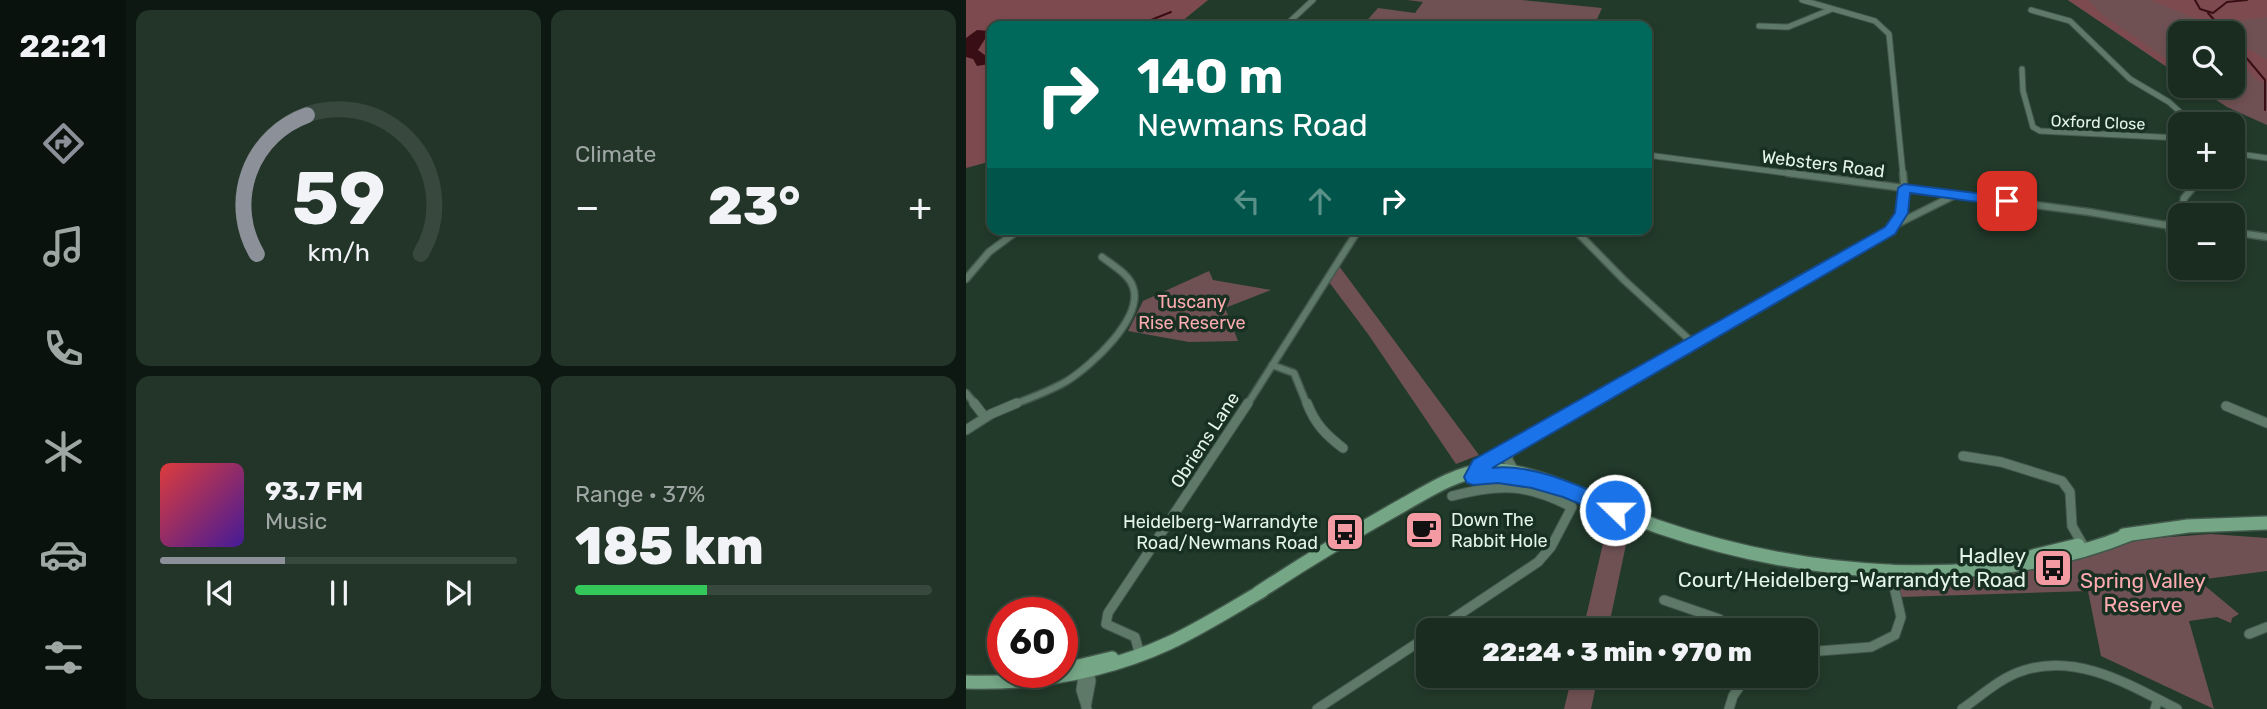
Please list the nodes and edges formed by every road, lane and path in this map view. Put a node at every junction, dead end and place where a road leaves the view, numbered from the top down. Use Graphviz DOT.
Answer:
graph roads {
  1 [pos="1313,0"];
  2 [pos="1802,0"];
  3 [pos="1832,8"];
  4 [pos="2031,9"];
  5 [pos="1290,21"];
  6 [pos="1759,26"];
  7 [pos="2022,69"];
  8 [pos="2180,112"];
  9 [pos="2168,137"];
  10 [pos="2245,155"];
  11 [pos="1652,156"];
  12 [pos="2267,158"];
  13 [pos="1904,188"];
  14 [pos="2192,189"];
  15 [pos="1939,192"];
  16 [pos="1957,195"];
  17 [pos="1946,199"];
  18 [pos="2180,203"];
  19 [pos="1897,224"];
  20 [pos="2165,224"];
  21 [pos="2168,224"];
  22 [pos="2168,231"];
  23 [pos="2245,234"];
  24 [pos="1012,235"];
  25 [pos="1355,235"];
  26 [pos="1580,235"];
  27 [pos="2267,237"];
  28 [pos="1102,257"];
  29 [pos="966,279"];
  30 [pos="1694,344"];
  31 [pos="1272,365"];
  32 [pos="966,393"];
  33 [pos="2226,406"];
  34 [pos="984,416"];
  35 [pos="2267,423"];
  36 [pos="966,430"];
  37 [pos="1343,449"];
  38 [pos="1508,449"];
  39 [pos="1963,456"];
  40 [pos="1514,471"];
  41 [pos="1474,474"];
  42 [pos="1565,489"];
  43 [pos="1452,496"];
  44 [pos="2267,523"];
  45 [pos="2207,525"];
  46 [pos="2267,530"];
  47 [pos="2084,547"];
  48 [pos="1890,569"];
  49 [pos="1664,600"];
  50 [pos="1454,618"];
  51 [pos="1717,618"];
  52 [pos="2267,627"];
  53 [pos="2249,634"];
  54 [pos="1416,644"];
  55 [pos="1818,651"];
  56 [pos="1139,652"];
  57 [pos="1078,671"];
  58 [pos="1086,671"];
  59 [pos="966,675"];
  60 [pos="987,676"];
  61 [pos="966,682"];
  62 [pos="1738,688"];
  63 [pos="2156,704"];
  64 [pos="1086,708"];
  65 [pos="1317,709"];
  66 [pos="1729,709"];
  67 [pos="1962,709"];
  68 [pos="2177,709"];
  1 -- 5 [label="street"];
  2 -- 3 [label="street"];
  3 -- 6 [label="street"];
  3 -- 13 [label="street"];
  4 -- 8 [label="street"];
  7 -- 9 [label="street, Oxford Close"];
  10 -- 12 [label="street"];
  11 -- 13 [label="street, Websters Road"];
  13 -- 15 [label="street, Websters Road"];
  13 -- 19 [label="street"];
  14 -- 18 [label="street"];
  15 -- 16 [label="street, Websters Road"];
  15 -- 17 [label="street"];
  16 -- 17 [label="street"];
  16 -- 20 [label="street, Websters Road"];
  17 -- 19 [label="street"];
  19 -- 30 [label="street"];
  20 -- 21 [label="street, Websters Road"];
  20 -- 22 [label="street"];
  23 -- 27 [label="street"];
  24 -- 29 [label="street"];
  25 -- 31 [label="street, Obriens Lane"];
  26 -- 30 [label="street"];
  28 -- 34 [label="street"];
  30 -- 38 [label="street"];
  31 -- 37 [label="street"];
  31 -- 56 [label="street, Obriens Lane"];
  32 -- 34 [label="street"];
  33 -- 35 [label="street"];
  34 -- 36 [label="street"];
  38 -- 40 [label="street"];
  38 -- 41 [label="street"];
  39 -- 47 [label="street"];
  40 -- 41 [label="main road"];
  40 -- 42 [label="main road"];
  41 -- 42 [label="main road"];
  41 -- 56 [label="main road"];
  42 -- 48 [label="main road"];
  43 -- 50 [label="street"];
  44 -- 45 [label="main road"];
  45 -- 46 [label="main road"];
  45 -- 47 [label="main road"];
  47 -- 48 [label="main road"];
  48 -- 55 [label="street"];
  49 -- 51 [label="street"];
  52 -- 53 [label="street"];
  54 -- 65 [label="street"];
  56 -- 58 [label="main road"];
  57 -- 58 [label="main road"];
  58 -- 61 [label="main road"];
  58 -- 64 [label="street"];
  59 -- 60 [label="main road"];
  62 -- 66 [label="street"];
  63 -- 67 [label="street"];
  63 -- 68 [label="street"];
}
